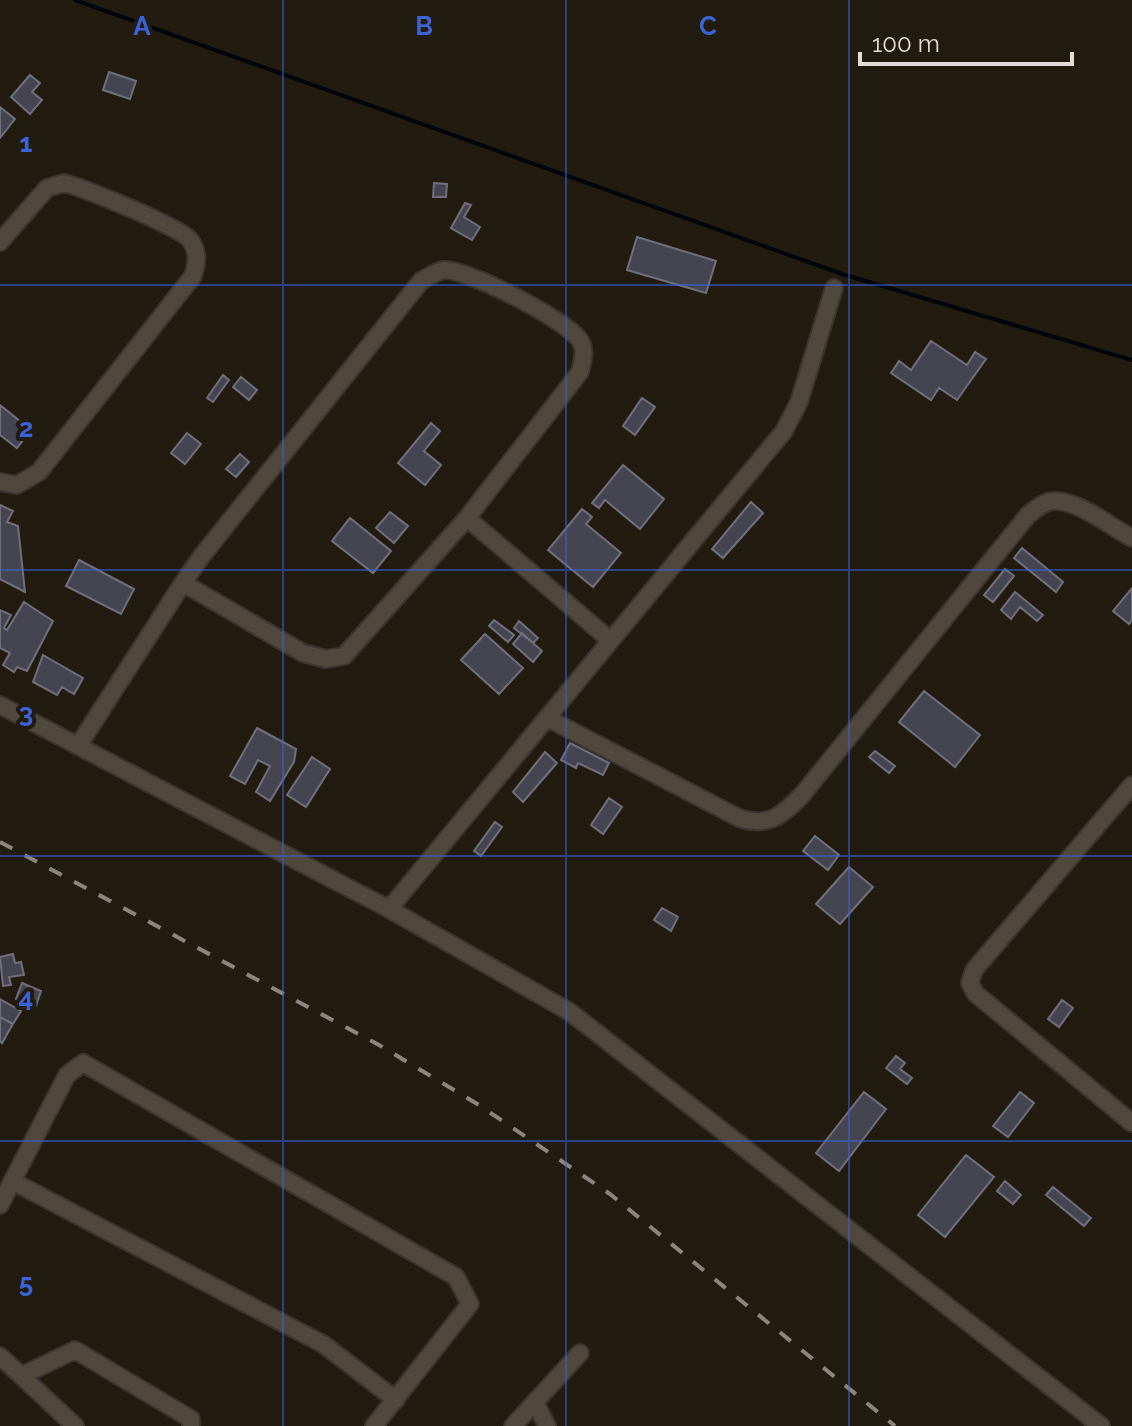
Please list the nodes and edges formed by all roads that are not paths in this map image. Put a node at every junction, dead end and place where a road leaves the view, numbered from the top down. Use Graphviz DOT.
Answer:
graph roads {
  1 [pos="0,242"];
  2 [pos="834,288"];
  3 [pos="0,482"];
  4 [pos="467,518"];
  5 [pos="1132,538"];
  6 [pos="183,583"];
  7 [pos="610,640"];
  8 [pos="0,705"];
  9 [pos="549,719"];
  10 [pos="78,746"];
  11 [pos="1132,785"];
  12 [pos="389,909"];
  13 [pos="1132,1123"];
  14 [pos="12,1181"];
  15 [pos="0,1205"];
  16 [pos="580,1353"];
  17 [pos="0,1356"];
  18 [pos="23,1375"];
  19 [pos="396,1400"];
  20 [pos="535,1402"];
  21 [pos="75,1426"];
  22 [pos="191,1426"];
  23 [pos="374,1426"];
  24 [pos="513,1426"];
  25 [pos="547,1426"];
  26 [pos="1101,1426"];
  1 -- 3 [label="street"];
  2 -- 7 [label="street"];
  4 -- 6 [label="street"];
  4 -- 6 [label="street"];
  4 -- 7 [label="street"];
  5 -- 9 [label="street"];
  6 -- 10 [label="street"];
  7 -- 9 [label="street"];
  8 -- 10 [label="street"];
  9 -- 12 [label="street"];
  10 -- 12 [label="street"];
  11 -- 13 [label="street"];
  12 -- 26 [label="street"];
  14 -- 15 [label="street"];
  14 -- 19 [label="street"];
  14 -- 19 [label="street"];
  16 -- 20 [label="street"];
  17 -- 18 [label="street"];
  18 -- 21 [label="street"];
  18 -- 22 [label="street"];
  19 -- 23 [label="street"];
  20 -- 24 [label="street"];
  20 -- 25 [label="street"];
}
